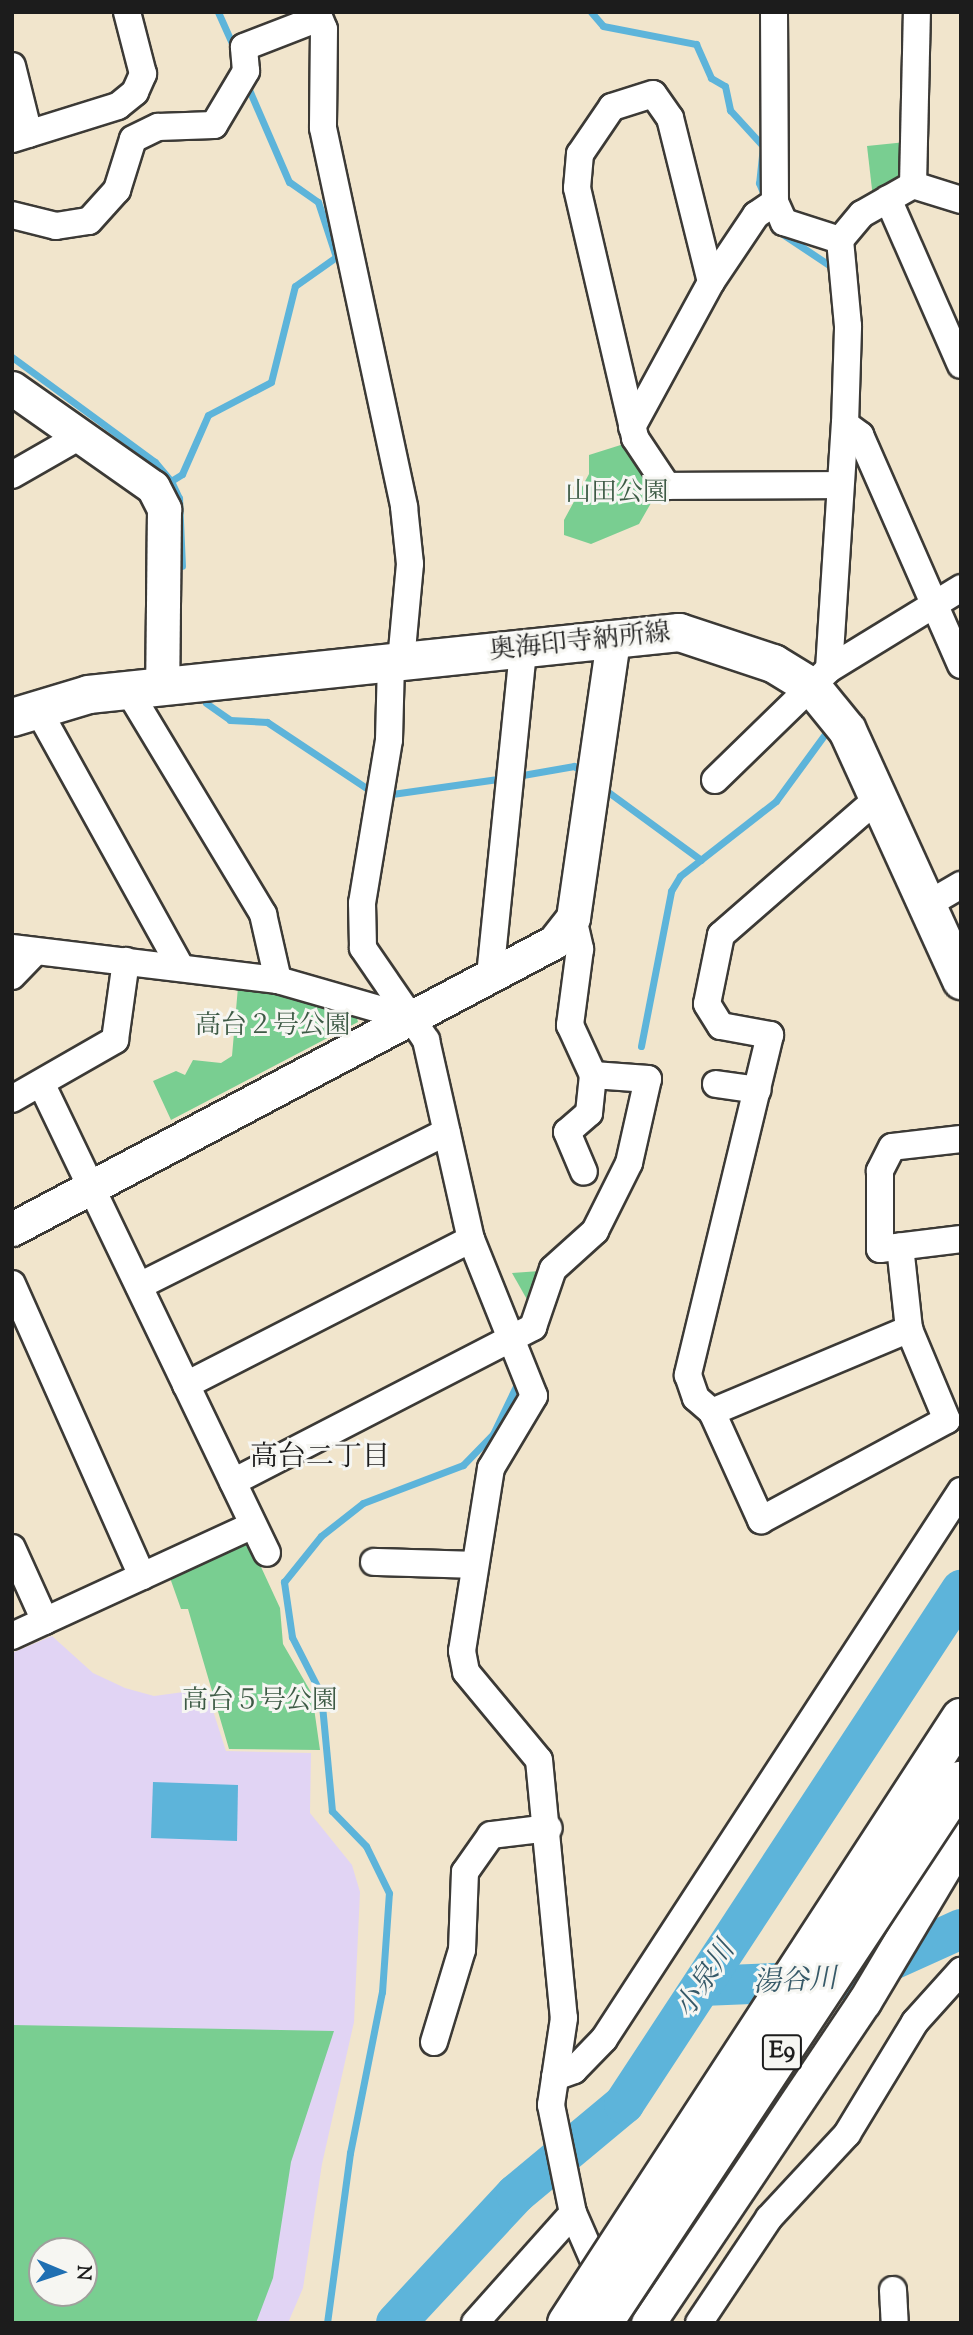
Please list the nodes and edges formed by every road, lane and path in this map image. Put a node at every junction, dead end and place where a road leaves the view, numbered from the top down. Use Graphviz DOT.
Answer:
graph roads {
  1 [pos="127,12"];
  2 [pos="774,12"];
  3 [pos="917,12"];
  4 [pos="318,15"];
  5 [pos="12,66"];
  6 [pos="20,136"];
  7 [pos="913,185"];
  8 [pos="888,200"];
  9 [pos="961,200"];
  10 [pos="770,205"];
  11 [pos="12,215"];
  12 [pos="840,240"];
  13 [pos="711,282"];
  14 [pos="961,365"];
  15 [pos="12,388"];
  16 [pos="845,424"];
  17 [pos="632,427"];
  18 [pos="80,436"];
  19 [pos="12,475"];
  20 [pos="839,485"];
  21 [pos="961,588"];
  22 [pos="934,604"];
  23 [pos="613,639"];
  24 [pos="523,649"];
  25 [pos="396,662"];
  26 [pos="961,665"];
  27 [pos="820,678"];
  28 [pos="145,688"];
  29 [pos="25,712"];
  30 [pos="715,780"];
  31 [pos="877,799"];
  32 [pos="961,885"];
  33 [pos="925,906"];
  34 [pos="573,918"];
  35 [pos="23,950"];
  36 [pos="126,961"];
  37 [pos="179,964"];
  38 [pos="12,976"];
  39 [pos="491,976"];
  40 [pos="278,980"];
  41 [pos="961,980"];
  42 [pos="410,1018"];
  43 [pos="593,1075"];
  44 [pos="716,1084"];
  45 [pos="42,1085"];
  46 [pos="758,1090"];
  47 [pos="12,1099"];
  48 [pos="447,1132"];
  49 [pos="961,1139"];
  50 [pos="584,1172"];
  51 [pos="91,1188"];
  52 [pos="12,1229"];
  53 [pos="471,1239"];
  54 [pos="961,1239"];
  55 [pos="900,1247"];
  56 [pos="12,1284"];
  57 [pos="139,1286"];
  58 [pos="909,1328"];
  59 [pos="517,1340"];
  60 [pos="186,1385"];
  61 [pos="712,1412"];
  62 [pos="233,1482"];
  63 [pos="961,1491"];
  64 [pos="253,1525"];
  65 [pos="12,1548"];
  66 [pos="267,1553"];
  67 [pos="374,1562"];
  68 [pos="473,1565"];
  69 [pos="142,1576"];
  70 [pos="45,1621"];
  71 [pos="12,1636"];
  72 [pos="961,1718"];
  73 [pos="961,1781"];
  74 [pos="549,1828"];
  75 [pos="961,1839"];
  76 [pos="961,1971"];
  77 [pos="434,2042"];
  78 [pos="555,2077"];
  79 [pos="573,2206"];
  80 [pos="893,2290"];
  81 [pos="475,2323"];
  82 [pos="567,2323"];
  83 [pos="603,2323"];
  84 [pos="626,2323"];
  85 [pos="648,2323"];
  86 [pos="699,2323"];
  87 [pos="895,2323"];
  1 -- 6 [label="street"];
  2 -- 10 [label="street"];
  3 -- 7 [label="street"];
  4 -- 11 [label="street"];
  4 -- 25 [label="street"];
  5 -- 6 [label="street"];
  7 -- 8 [label="street"];
  7 -- 9 [label="street"];
  8 -- 12 [label="street"];
  8 -- 14 [label="street"];
  10 -- 12 [label="street"];
  10 -- 13 [label="street"];
  12 -- 16 [label="street"];
  13 -- 17 [label="street"];
  13 -- 17 [label="street"];
  15 -- 18 [label="street"];
  16 -- 20 [label="street"];
  16 -- 22 [label="street"];
  17 -- 20 [label="street"];
  18 -- 19 [label="street"];
  18 -- 28 [label="street"];
  20 -- 27 [label="street"];
  21 -- 22 [label="street"];
  22 -- 26 [label="street"];
  22 -- 27 [label="street"];
  23 -- 24 [label="main road, 奥海印寺納所線"];
  23 -- 27 [label="main road, 奥海印寺納所線"];
  23 -- 34 [label="street"];
  24 -- 25 [label="main road, 奥海印寺納所線"];
  24 -- 39 [label="street"];
  25 -- 28 [label="main road, 奥海印寺納所線"];
  25 -- 42 [label="street"];
  27 -- 30 [label="street"];
  27 -- 31 [label="main road, 奥海印寺納所線"];
  28 -- 29 [label="main road, 奥海印寺納所線"];
  28 -- 40 [label="street"];
  29 -- 37 [label="street"];
  31 -- 33 [label="main road, 奥海印寺納所線"];
  31 -- 46 [label="street"];
  32 -- 33 [label="street"];
  33 -- 41 [label="main road, 奥海印寺納所線"];
  34 -- 39 [label="street"];
  34 -- 43 [label="street"];
  35 -- 36 [label="street"];
  35 -- 38 [label="street"];
  36 -- 37 [label="street"];
  36 -- 45 [label="street"];
  37 -- 40 [label="street"];
  39 -- 42 [label="street"];
  40 -- 42 [label="street"];
  42 -- 48 [label="street"];
  42 -- 51 [label="street"];
  43 -- 50 [label="street"];
  43 -- 59 [label="street"];
  44 -- 46 [label="street"];
  45 -- 47 [label="street"];
  45 -- 51 [label="street"];
  46 -- 61 [label="street"];
  48 -- 53 [label="street"];
  48 -- 57 [label="street"];
  49 -- 55 [label="street"];
  51 -- 52 [label="street"];
  51 -- 57 [label="street"];
  53 -- 59 [label="street"];
  53 -- 60 [label="street"];
  54 -- 55 [label="street"];
  55 -- 58 [label="street"];
  56 -- 69 [label="street"];
  57 -- 60 [label="street"];
  58 -- 61 [label="street"];
  58 -- 61 [label="street"];
  59 -- 62 [label="street"];
  59 -- 68 [label="street"];
  60 -- 62 [label="street"];
  62 -- 64 [label="street"];
  63 -- 78 [label="street"];
  64 -- 66 [label="street"];
  64 -- 69 [label="street"];
  65 -- 70 [label="street"];
  67 -- 68 [label="street"];
  68 -- 74 [label="street"];
  69 -- 70 [label="street"];
  70 -- 71 [label="street"];
  72 -- 82 [label="highway, E9, bridge"];
  73 -- 83 [label="highway, E9, bridge"];
  74 -- 77 [label="street"];
  74 -- 78 [label="street"];
  75 -- 85 [label="street"];
  76 -- 86 [label="street"];
  78 -- 79 [label="street"];
  79 -- 81 [label="street"];
  79 -- 84 [label="street"];
  80 -- 87 [label="street"];
}
